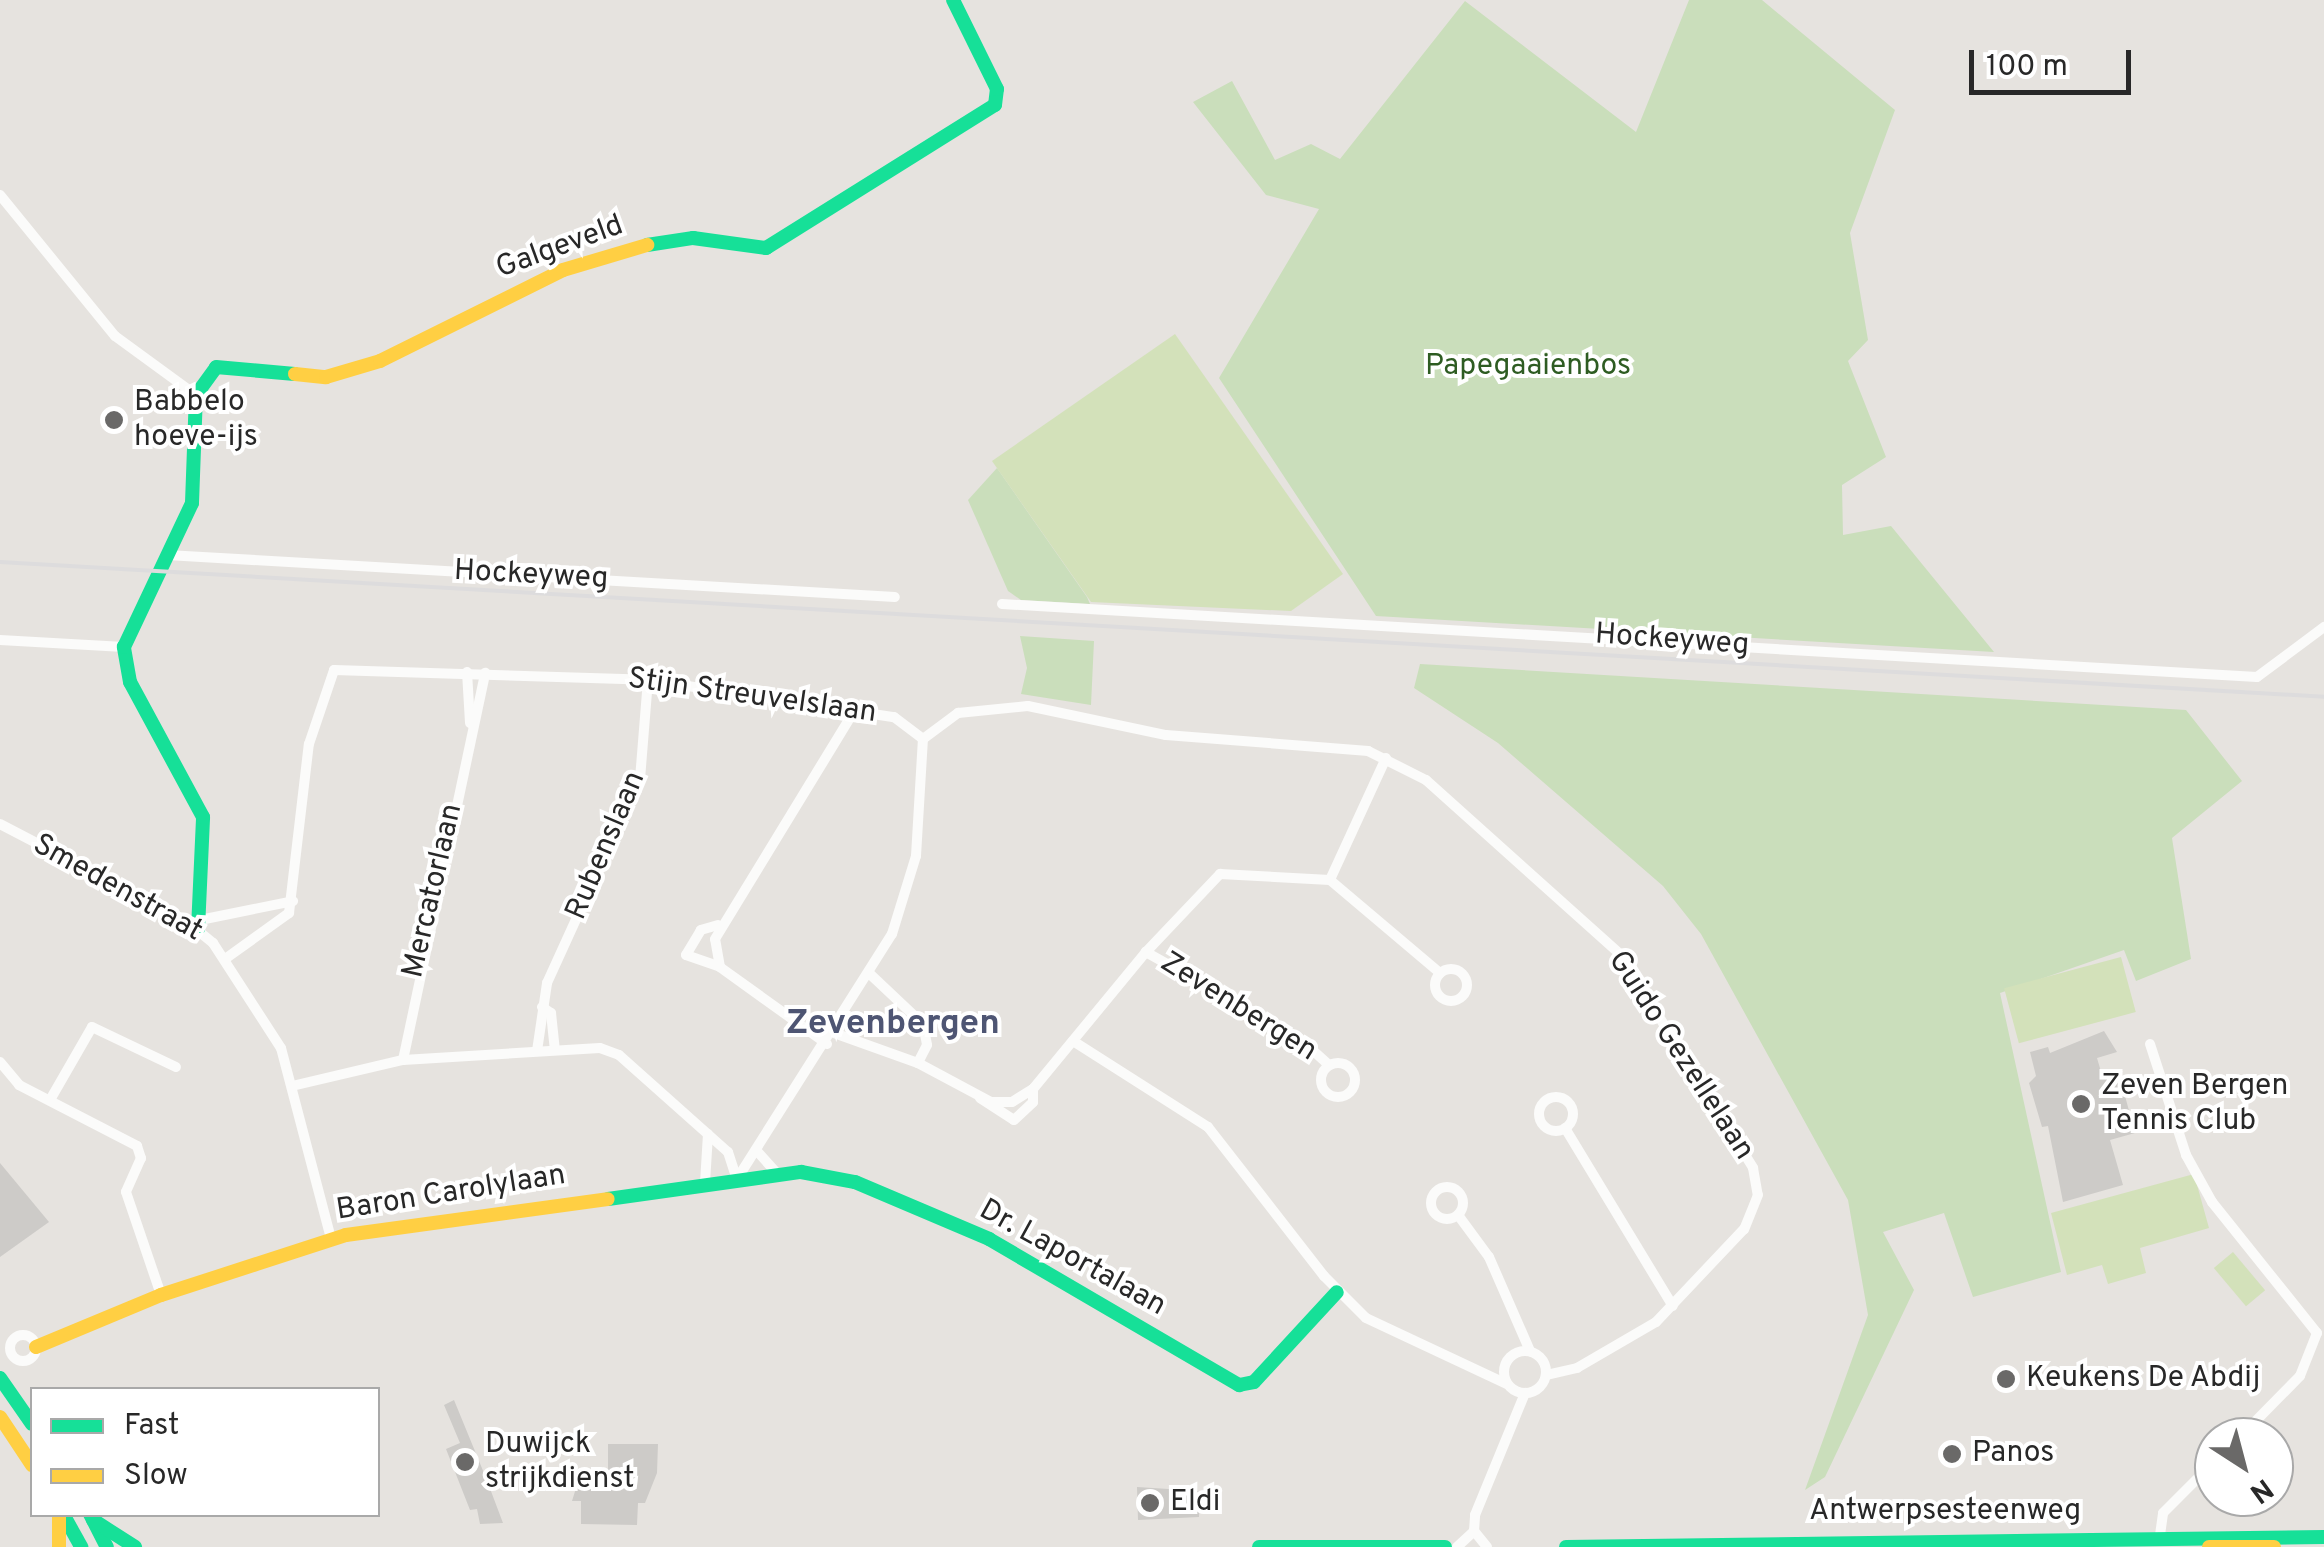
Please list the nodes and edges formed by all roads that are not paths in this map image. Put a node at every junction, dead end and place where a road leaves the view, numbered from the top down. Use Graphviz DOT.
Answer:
graph roads {
  1 [pos="953,0"];
  2 [pos="0,195"];
  3 [pos="196,395"];
  4 [pos="168,555"];
  5 [pos="895,597"];
  6 [pos="1002,604"];
  7 [pos="2324,627"];
  8 [pos="0,640"];
  9 [pos="124,647"];
  10 [pos="468,672"];
  11 [pos="485,673"];
  12 [pos="648,680"];
  13 [pos="855,710"];
  14 [pos="470,723"];
  15 [pos="923,739"];
  16 [pos="1386,758"];
  17 [pos="0,824"];
  18 [pos="1330,880"];
  19 [pos="293,901"];
  20 [pos="199,924"];
  21 [pos="718,925"];
  22 [pos="1146,952"];
  23 [pos="225,959"];
  24 [pos="720,967"];
  25 [pos="1440,974"];
  26 [pos="871,975"];
  27 [pos="542,1006"];
  28 [pos="834,1033"];
  29 [pos="1072,1041"];
  30 [pos="826,1044"];
  31 [pos="2150,1044"];
  32 [pos="556,1050"];
  33 [pos="537,1051"];
  34 [pos="403,1060"];
  35 [pos="0,1062"];
  36 [pos="918,1063"];
  37 [pos="1329,1065"];
  38 [pos="176,1067"];
  39 [pos="292,1086"];
  40 [pos="1033,1089"];
  41 [pos="979,1097"];
  42 [pos="50,1100"];
  43 [pos="1566,1128"];
  44 [pos="708,1134"];
  45 [pos="756,1150"];
  46 [pos="778,1174"];
  47 [pos="736,1179"];
  48 [pos="705,1183"];
  49 [pos="1458,1215"];
  50 [pos="331,1240"];
  51 [pos="1337,1292"];
  52 [pos="161,1295"];
  53 [pos="1673,1306"];
  54 [pos="36,1347"];
  55 [pos="1530,1350"];
  56 [pos="1546,1374"];
  57 [pos="0,1378"];
  58 [pos="1507,1384"];
  59 [pos="1525,1393"];
  60 [pos="0,1417"];
  61 [pos="2260,1417"];
  62 [pos="30,1421"];
  63 [pos="30,1461"];
  64 [pos="2194,1482"];
  65 [pos="61,1517"];
  66 [pos="63,1517"];
  67 [pos="92,1517"];
  68 [pos="1474,1531"];
  69 [pos="2167,1539"];
  70 [pos="2324,1539"];
  71 [pos="60,1547"];
  72 [pos="81,1547"];
  73 [pos="107,1547"];
  74 [pos="135,1547"];
  75 [pos="1259,1547"];
  76 [pos="1445,1547"];
  77 [pos="1457,1547"];
  78 [pos="1487,1547"];
  79 [pos="1566,1547"];
  80 [pos="2210,1547"];
  81 [pos="2276,1547"];
  1 -- 3 [label="main road, Galgeveld"];
  2 -- 3 [label="street"];
  3 -- 4 [label="main road"];
  4 -- 5 [label="street, Hockeyweg"];
  4 -- 9 [label="main road"];
  6 -- 7 [label="street, Hockeyweg"];
  8 -- 9 [label="street"];
  9 -- 20 [label="main road"];
  10 -- 11 [label="street, Stijn Streuvelslaan"];
  10 -- 14 [label="street, Mercatorlaan"];
  10 -- 19 [label="street, Stijn Streuvelslaan"];
  11 -- 12 [label="street, Stijn Streuvelslaan"];
  11 -- 14 [label="street, Mercatorlaan"];
  12 -- 13 [label="street, Stijn Streuvelslaan"];
  12 -- 27 [label="street, Rubenslaan"];
  13 -- 15 [label="street, Stijn Streuvelslaan"];
  13 -- 21 [label="street"];
  14 -- 34 [label="street, Mercatorlaan"];
  15 -- 16 [label="street"];
  15 -- 26 [label="street"];
  16 -- 18 [label="street"];
  16 -- 53 [label="street, Guido Gezellelaan"];
  17 -- 20 [label="street, Smedenstraat"];
  18 -- 22 [label="street, Zevenbergen"];
  18 -- 25 [label="street"];
  19 -- 20 [label="street"];
  19 -- 23 [label="street"];
  20 -- 23 [label="street, Smedenstraat"];
  21 -- 24 [label="street"];
  21 -- 24 [label="street"];
  22 -- 29 [label="street, Zevenbergen"];
  22 -- 37 [label="street, Zevenbergen"];
  23 -- 39 [label="street, Smedenstraat"];
  24 -- 30 [label="street"];
  26 -- 28 [label="street"];
  26 -- 36 [label="street"];
  27 -- 32 [label="street"];
  27 -- 33 [label="street, Rubenslaan"];
  28 -- 30 [label="street"];
  28 -- 36 [label="street, Zevenbergen"];
  29 -- 40 [label="street, Zevenbergen"];
  29 -- 51 [label="street"];
  30 -- 45 [label="street"];
  31 -- 61 [label="street"];
  32 -- 33 [label="street"];
  32 -- 44 [label="street"];
  33 -- 34 [label="street"];
  34 -- 39 [label="street"];
  35 -- 42 [label="street"];
  36 -- 41 [label="street, Zevenbergen"];
  38 -- 42 [label="street"];
  39 -- 50 [label="street, Smedenstraat"];
  40 -- 41 [label="street"];
  40 -- 41 [label="street, Zevenbergen"];
  42 -- 52 [label="street"];
  43 -- 53 [label="street"];
  44 -- 47 [label="street"];
  44 -- 48 [label="street"];
  45 -- 46 [label="street"];
  45 -- 47 [label="street"];
  46 -- 47 [label="main road, Dr. Laportalaan"];
  46 -- 51 [label="main road, Dr. Laportalaan"];
  47 -- 48 [label="main road, Baron Carolylaan"];
  48 -- 50 [label="main road, Baron Carolylaan"];
  49 -- 55 [label="street"];
  50 -- 52 [label="main road, Baron Carolylaan"];
  51 -- 58 [label="street"];
  52 -- 54 [label="main road, Baron Carolylaan"];
  53 -- 56 [label="street, Guido Gezellelaan"];
  55 -- 56 [label="street"];
  55 -- 58 [label="street"];
  56 -- 59 [label="street, Guido Gezellelaan"];
  57 -- 62 [label="main road"];
  58 -- 59 [label="street"];
  59 -- 68 [label="street, Guido Gezellelaan"];
  60 -- 63 [label="main road"];
  64 -- 69 [label="street"];
  65 -- 71 [label="main road"];
  66 -- 72 [label="main road"];
  67 -- 73 [label="main road"];
  67 -- 74 [label="main road"];
  68 -- 77 [label="street"];
  68 -- 78 [label="street"];
  69 -- 70 [label="main road, Antwerpsesteenweg"];
  69 -- 79 [label="main road, Antwerpsesteenweg"];
  70 -- 81 [label="main road"];
  75 -- 76 [label="main road"];
  80 -- 81 [label="main road"];
}
